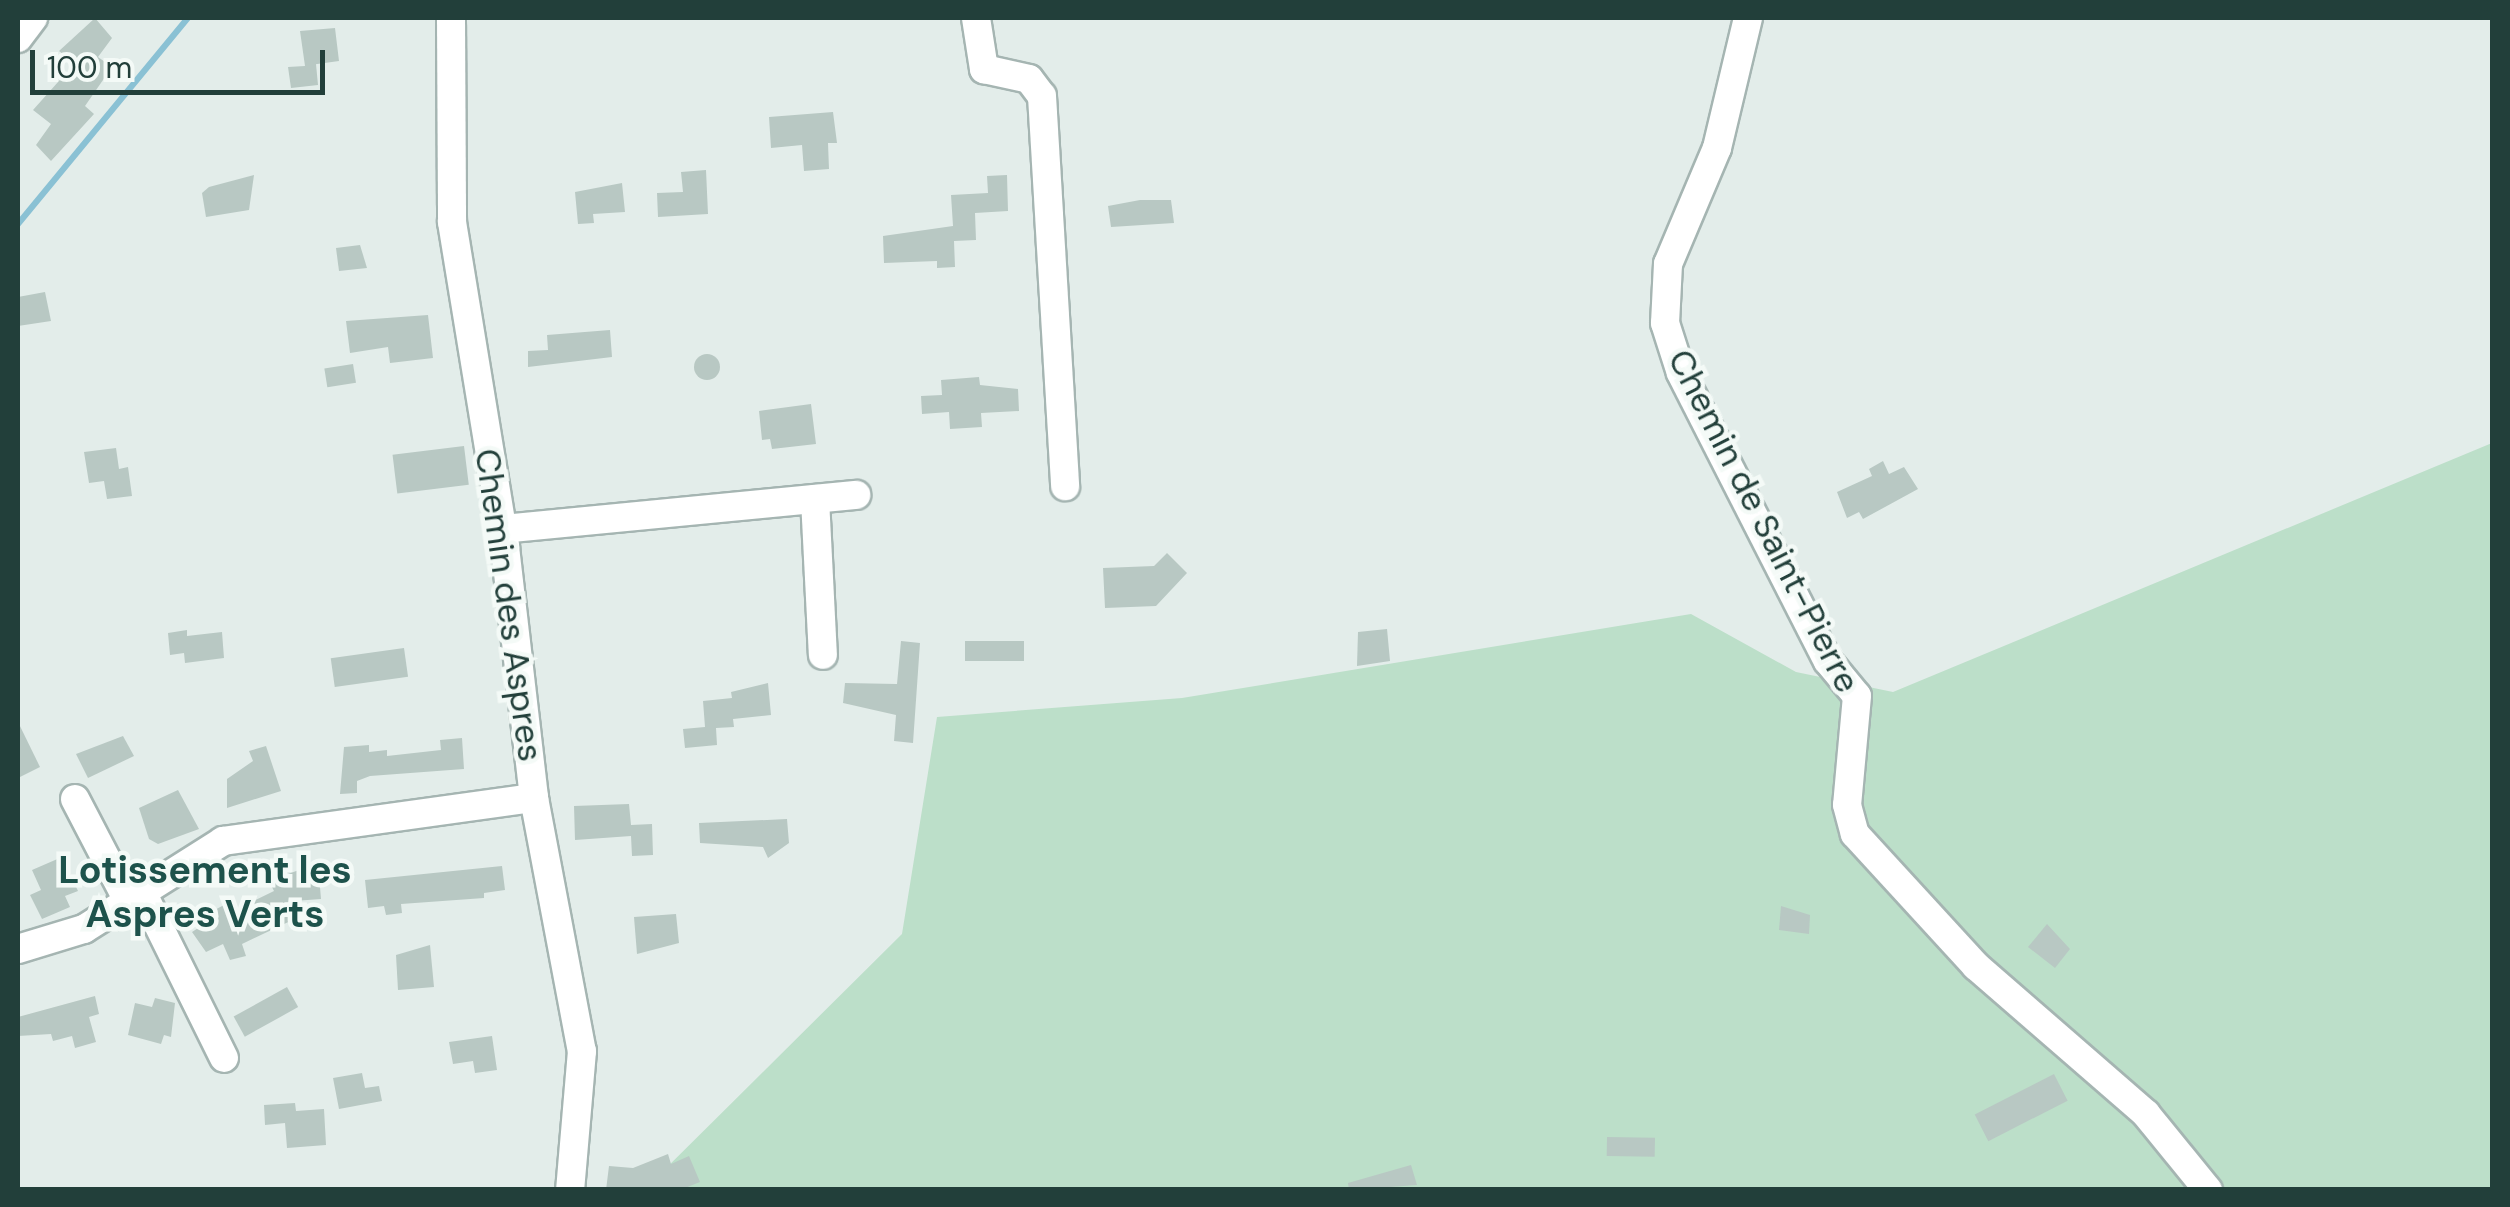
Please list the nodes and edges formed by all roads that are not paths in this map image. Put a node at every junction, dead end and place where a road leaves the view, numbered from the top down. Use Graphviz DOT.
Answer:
graph roads {
  1 [pos="33,18"];
  2 [pos="451,18"];
  3 [pos="976,18"];
  4 [pos="1748,18"];
  5 [pos="18,38"];
  6 [pos="1065,486"];
  7 [pos="856,495"];
  8 [pos="815,500"];
  9 [pos="502,529"];
  10 [pos="822,655"];
  11 [pos="534,798"];
  12 [pos="75,799"];
  13 [pos="135,897"];
  14 [pos="18,949"];
  15 [pos="224,1058"];
  16 [pos="570,1190"];
  17 [pos="2208,1190"];
  1 -- 5 [label="street"];
  2 -- 9 [label="street, Chemin des Aspres"];
  3 -- 6 [label="street"];
  4 -- 17 [label="street, Chemin de Saint-Pierre"];
  7 -- 8 [label="street"];
  8 -- 9 [label="street"];
  8 -- 10 [label="street"];
  9 -- 11 [label="street, Chemin des Aspres"];
  11 -- 13 [label="street"];
  11 -- 16 [label="street, Chemin des Aspres"];
  12 -- 13 [label="street"];
  13 -- 14 [label="street"];
  13 -- 15 [label="street"];
}
